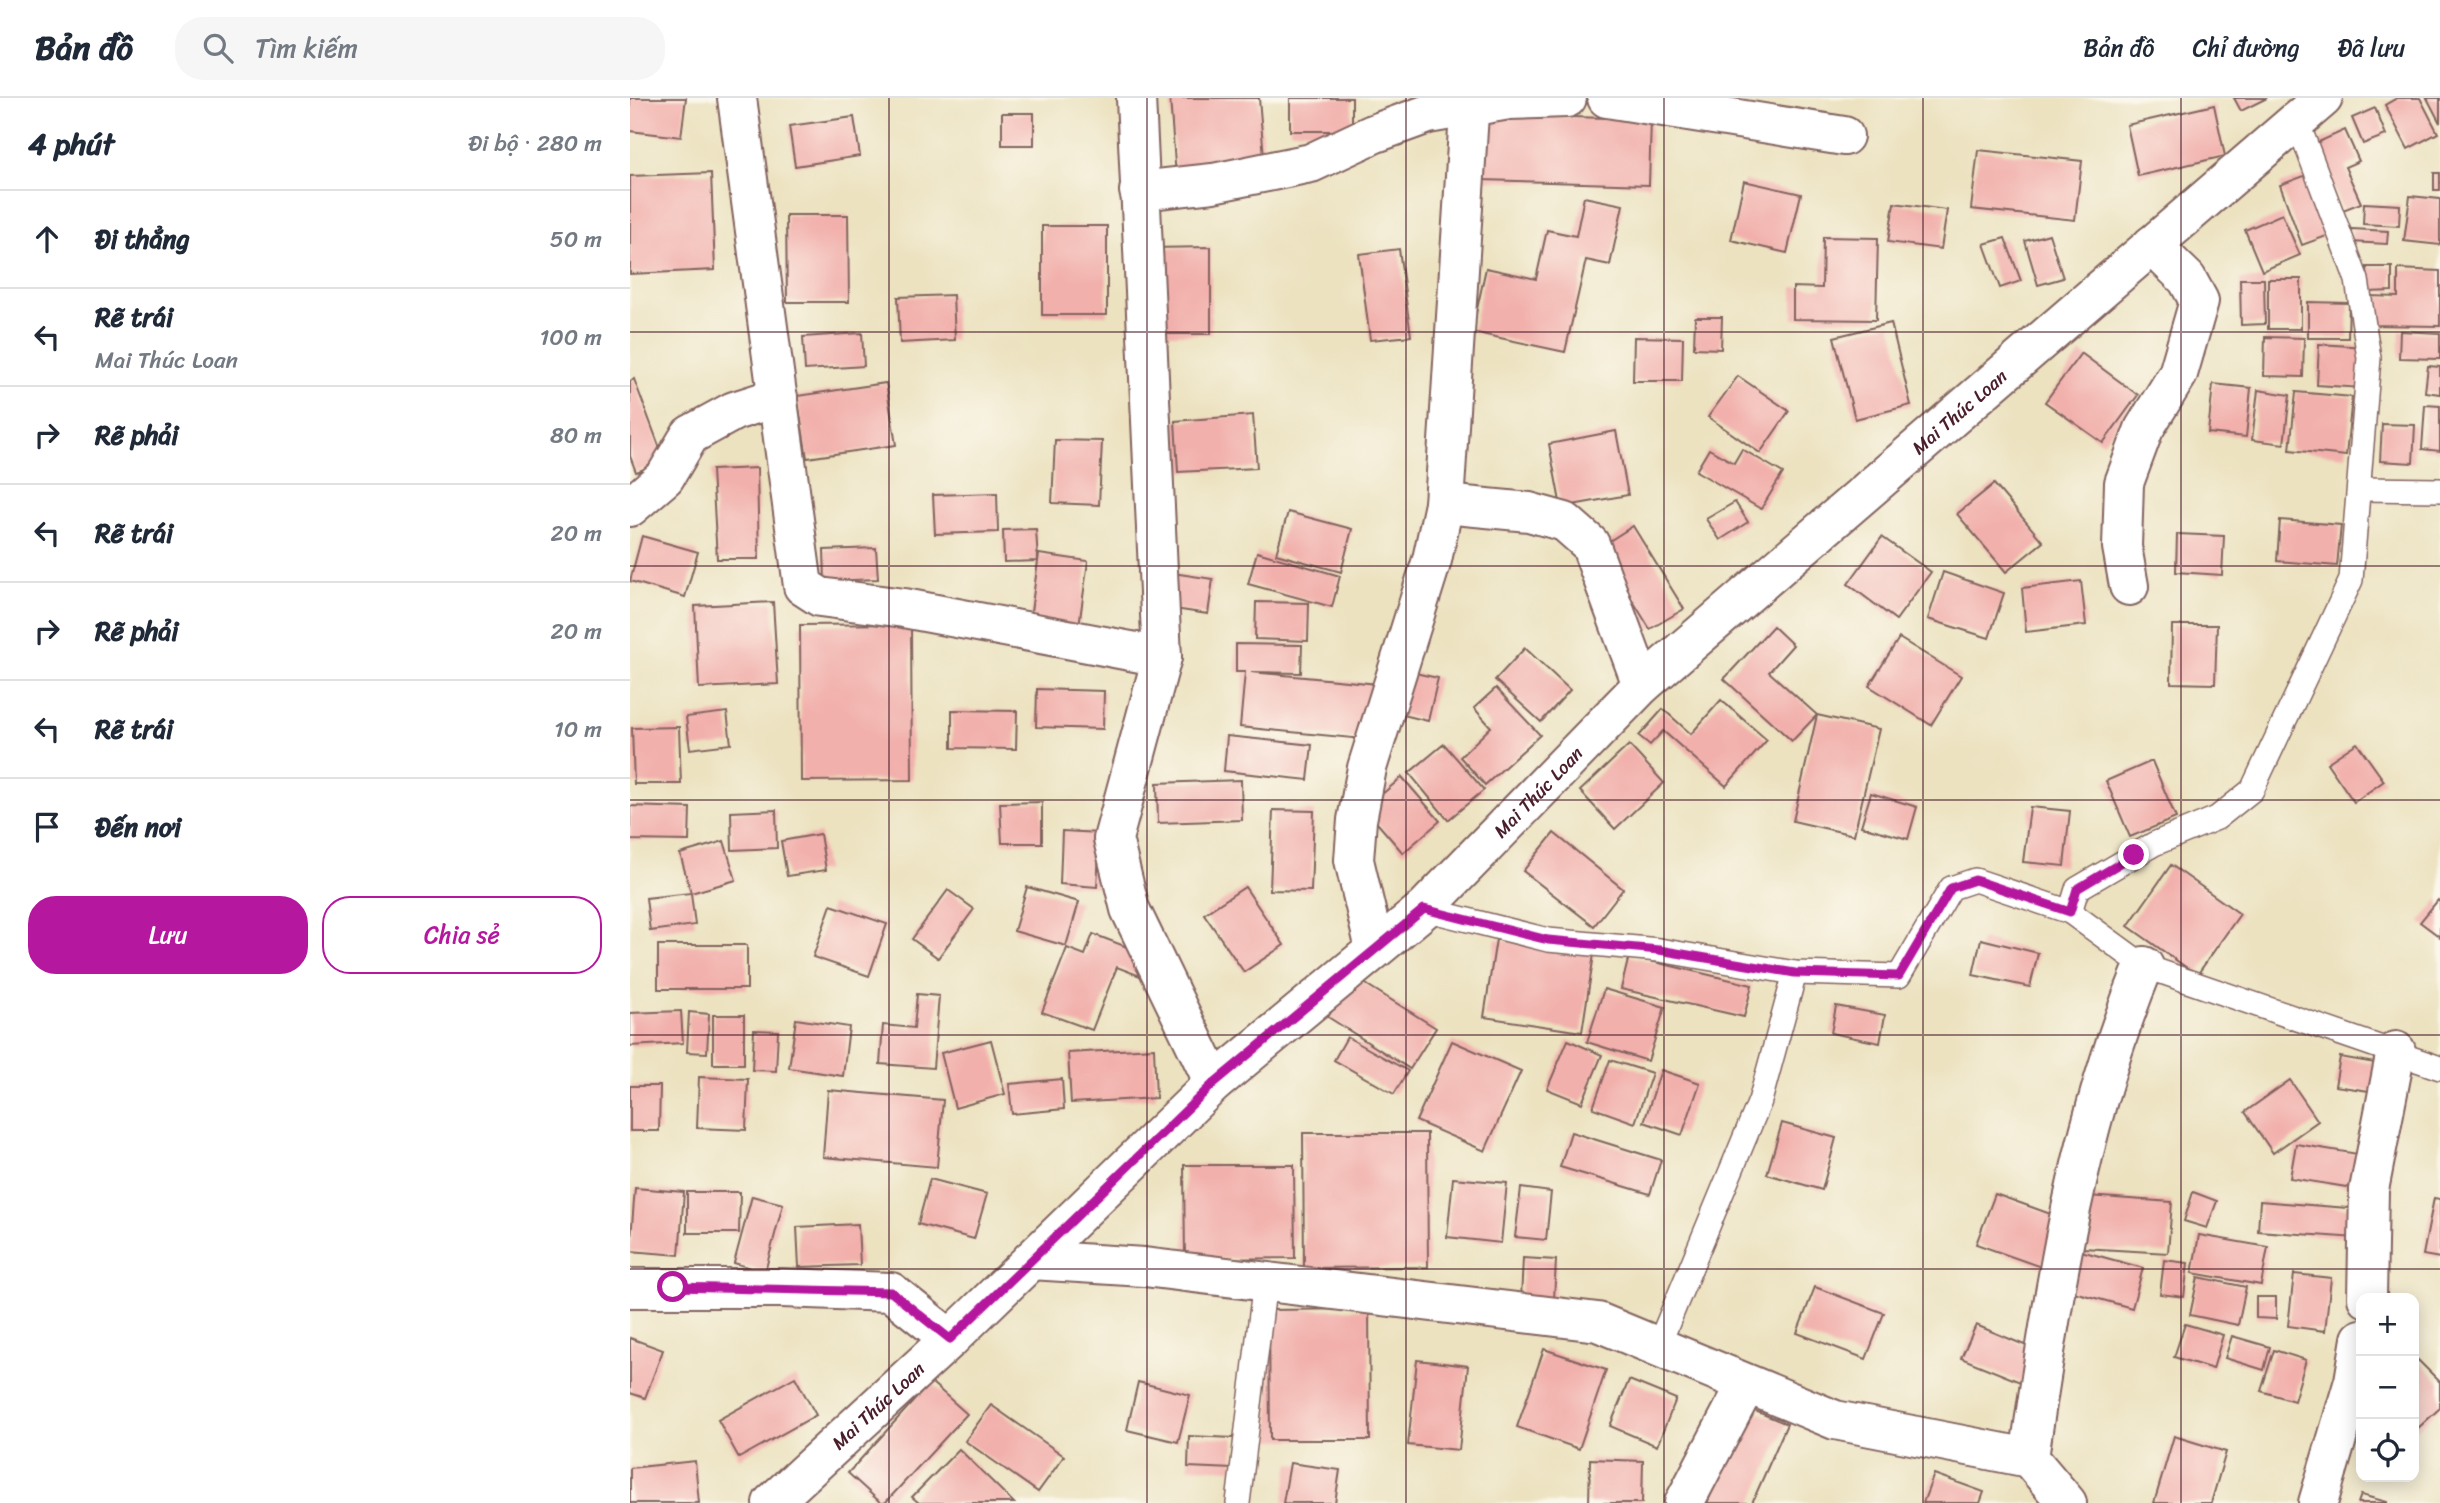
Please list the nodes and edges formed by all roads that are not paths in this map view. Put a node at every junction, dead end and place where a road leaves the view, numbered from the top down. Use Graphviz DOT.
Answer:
graph roads {
  1 [pos="737,98"];
  2 [pos="1136,98"];
  3 [pos="1567,98"];
  4 [pos="1607,98"];
  5 [pos="1469,102"];
  6 [pos="2310,109"];
  7 [pos="1844,136"];
  8 [pos="1139,191"];
  9 [pos="2152,245"];
  10 [pos="778,397"];
  11 [pos="2361,489"];
  12 [pos="2440,490"];
  13 [pos="1444,504"];
  14 [pos="630,507"];
  15 [pos="2129,586"];
  16 [pos="1162,657"];
  17 [pos="1642,685"];
  18 [pos="1424,909"];
  19 [pos="2070,912"];
  20 [pos="1375,949"];
  21 [pos="2144,966"];
  22 [pos="1795,973"];
  23 [pos="2396,1051"];
  24 [pos="2440,1068"];
  25 [pos="1214,1083"];
  26 [pos="1031,1260"];
  27 [pos="1265,1280"];
  28 [pos="630,1288"];
  29 [pos="2367,1293"];
  30 [pos="950,1339"];
  31 [pos="1657,1349"];
  32 [pos="2358,1356"];
  33 [pos="1746,1385"];
  34 [pos="2029,1458"];
  35 [pos="772,1503"];
  36 [pos="1238,1503"];
  37 [pos="1684,1503"];
  38 [pos="2067,1503"];
  39 [pos="2318,1503"];
  1 -- 10 [label="street"];
  2 -- 8 [label="street"];
  3 -- 5 [label="street"];
  4 -- 7 [label="street"];
  5 -- 8 [label="street"];
  5 -- 13 [label="street"];
  6 -- 9 [label="street, Mai Thúc Loan"];
  6 -- 11 [label="lane"];
  8 -- 16 [label="street"];
  9 -- 15 [label="street"];
  9 -- 17 [label="street, Mai Thúc Loan"];
  10 -- 14 [label="street"];
  10 -- 16 [label="street"];
  11 -- 12 [label="lane"];
  11 -- 19 [label="lane"];
  13 -- 17 [label="street"];
  13 -- 20 [label="street"];
  16 -- 25 [label="street"];
  17 -- 18 [label="street, Mai Thúc Loan"];
  18 -- 20 [label="street, Mai Thúc Loan"];
  18 -- 22 [label="lane"];
  19 -- 21 [label="lane"];
  19 -- 22 [label="lane"];
  20 -- 25 [label="street, Mai Thúc Loan"];
  21 -- 23 [label="lane"];
  21 -- 34 [label="street"];
  22 -- 31 [label="lane"];
  23 -- 24 [label="lane"];
  23 -- 29 [label="street"];
  25 -- 26 [label="street, Mai Thúc Loan"];
  26 -- 27 [label="street"];
  26 -- 30 [label="street, Mai Thúc Loan"];
  27 -- 31 [label="street"];
  27 -- 36 [label="lane"];
  28 -- 30 [label="street"];
  30 -- 35 [label="street, Mai Thúc Loan"];
  31 -- 33 [label="street"];
  32 -- 39 [label="street"];
  33 -- 34 [label="street"];
  33 -- 37 [label="street"];
  34 -- 38 [label="street"];
}
